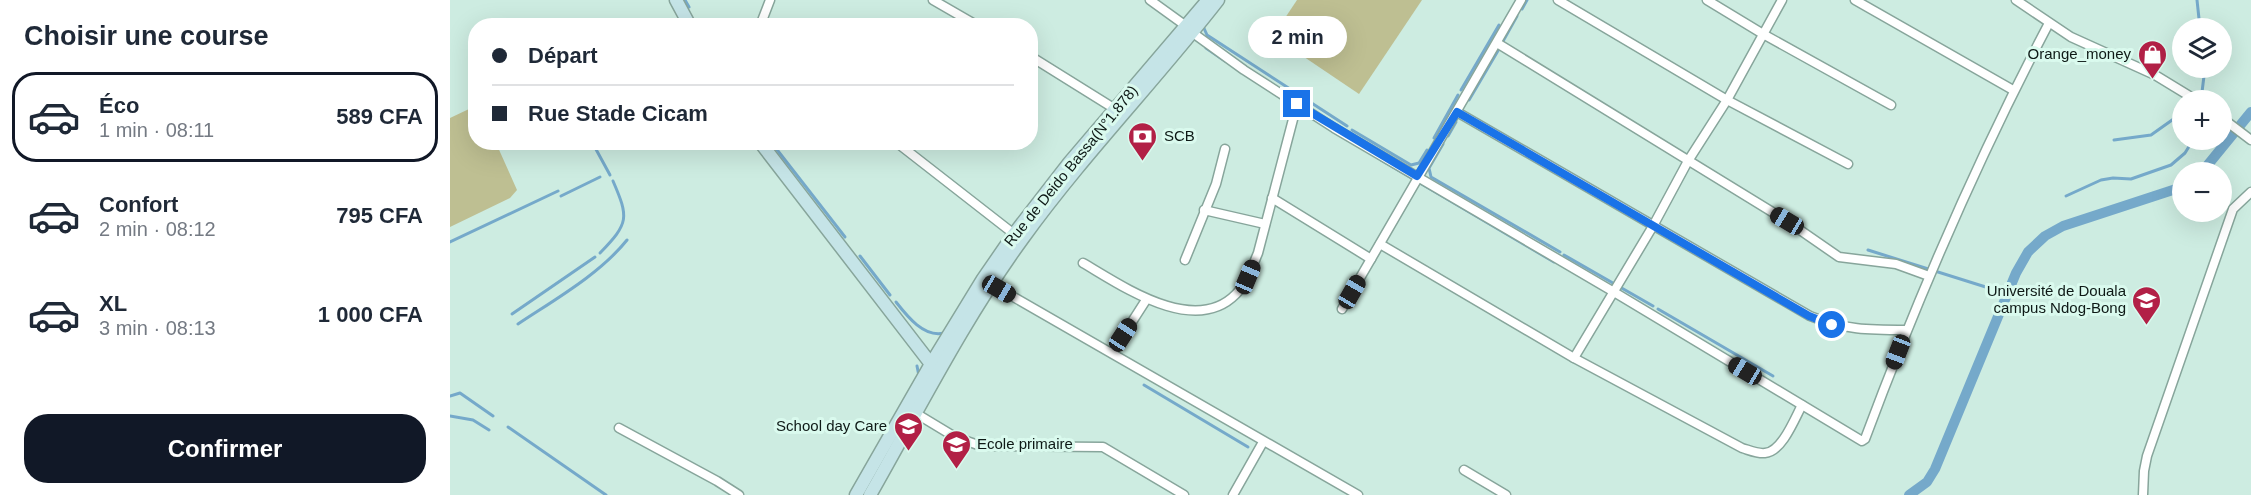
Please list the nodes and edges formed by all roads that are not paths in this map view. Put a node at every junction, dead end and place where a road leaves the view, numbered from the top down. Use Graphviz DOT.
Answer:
graph roads {
  1 [pos="676,0"];
  2 [pos="770,0"];
  3 [pos="933,0"];
  4 [pos="1150,0"];
  5 [pos="1208,0"];
  6 [pos="1218,0"];
  7 [pos="1521,0"];
  8 [pos="1558,0"];
  9 [pos="1707,0"];
  10 [pos="1782,0"];
  11 [pos="1855,0"];
  12 [pos="2016,0"];
  13 [pos="686,18"];
  14 [pos="763,18"];
  15 [pos="964,18"];
  16 [pos="2049,23"];
  17 [pos="1189,30"];
  18 [pos="1763,34"];
  19 [pos="1497,43"];
  20 [pos="1038,61"];
  21 [pos="2013,90"];
  22 [pos="2180,90"];
  23 [pos="1728,100"];
  24 [pos="1297,104"];
  25 [pos="1891,105"];
  26 [pos="1115,109"];
  27 [pos="1457,112"];
  28 [pos="2232,126"];
  29 [pos="2251,140"];
  30 [pos="1225,149"];
  31 [pos="766,150"];
  32 [pos="906,150"];
  33 [pos="1688,160"];
  34 [pos="1848,164"];
  35 [pos="1073,166"];
  36 [pos="1417,176"];
  37 [pos="2251,192"];
  38 [pos="1272,198"];
  39 [pos="1204,210"];
  40 [pos="1266,224"];
  41 [pos="1653,226"];
  42 [pos="1014,234"];
  43 [pos="1380,244"];
  44 [pos="1371,259"];
  45 [pos="1185,260"];
  46 [pos="1083,263"];
  47 [pos="1929,276"];
  48 [pos="991,284"];
  49 [pos="1614,292"];
  50 [pos="1146,300"];
  51 [pos="1342,309"];
  52 [pos="1906,330"];
  53 [pos="1112,353"];
  54 [pos="1574,358"];
  55 [pos="935,367"];
  56 [pos="1802,405"];
  57 [pos="912,410"];
  58 [pos="619,428"];
  59 [pos="1263,442"];
  60 [pos="1464,470"];
  61 [pos="739,495"];
  62 [pos="856,495"];
  63 [pos="870,495"];
  64 [pos="1184,495"];
  65 [pos="1233,495"];
  66 [pos="1358,495"];
  67 [pos="1506,495"];
  68 [pos="2143,495"];
  1 -- 13 [label="main road"];
  2 -- 14 [label="street"];
  3 -- 15 [label="street"];
  4 -- 17 [label="street"];
  5 -- 17 [label="main road, Rue de Deido Bassa(N°1.878)"];
  6 -- 17 [label="main road"];
  7 -- 19 [label="street"];
  8 -- 23 [label="street"];
  9 -- 18 [label="street"];
  10 -- 18 [label="street"];
  11 -- 21 [label="street"];
  12 -- 16 [label="street"];
  16 -- 21 [label="street"];
  16 -- 22 [label="street"];
  17 -- 24 [label="street"];
  17 -- 26 [label="main road, Rue de Deido Bassa(N°1.878)"];
  17 -- 35 [label="main road"];
  18 -- 23 [label="street"];
  18 -- 25 [label="street"];
  19 -- 27 [label="street"];
  19 -- 33 [label="street"];
  20 -- 26 [label="street"];
  21 -- 47 [label="street"];
  23 -- 33 [label="street"];
  23 -- 34 [label="street"];
  24 -- 36 [label="street"];
  24 -- 38 [label="street"];
  26 -- 35 [label="main road, Rue de Deido Bassa(N°1.878)"];
  27 -- 36 [label="street"];
  27 -- 41 [label="street"];
  28 -- 29 [label="street"];
  30 -- 39 [label="street"];
  31 -- 55 [label="main road"];
  32 -- 42 [label="street"];
  33 -- 41 [label="street"];
  33 -- 47 [label="street"];
  35 -- 42 [label="main road, Rue de Deido Bassa(N°1.878)"];
  35 -- 48 [label="main road"];
  36 -- 43 [label="street"];
  36 -- 49 [label="street"];
  37 -- 68 [label="street"];
  38 -- 40 [label="street"];
  38 -- 44 [label="street"];
  39 -- 40 [label="street"];
  39 -- 45 [label="street"];
  40 -- 50 [label="street"];
  41 -- 49 [label="street"];
  41 -- 52 [label="street"];
  42 -- 55 [label="main road, Rue de Deido Bassa(N°1.878)"];
  43 -- 44 [label="street"];
  43 -- 54 [label="street"];
  44 -- 51 [label="street"];
  46 -- 50 [label="street"];
  47 -- 52 [label="street"];
  48 -- 53 [label="street"];
  48 -- 55 [label="main road"];
  49 -- 54 [label="street"];
  49 -- 56 [label="street"];
  50 -- 53 [label="street"];
  52 -- 56 [label="street"];
  53 -- 59 [label="street"];
  54 -- 56 [label="street"];
  55 -- 57 [label="main road"];
  57 -- 62 [label="main road"];
  57 -- 63 [label="main road"];
  57 -- 64 [label="street"];
  58 -- 61 [label="street"];
  59 -- 65 [label="street"];
  59 -- 66 [label="street"];
  60 -- 67 [label="street"];
}
